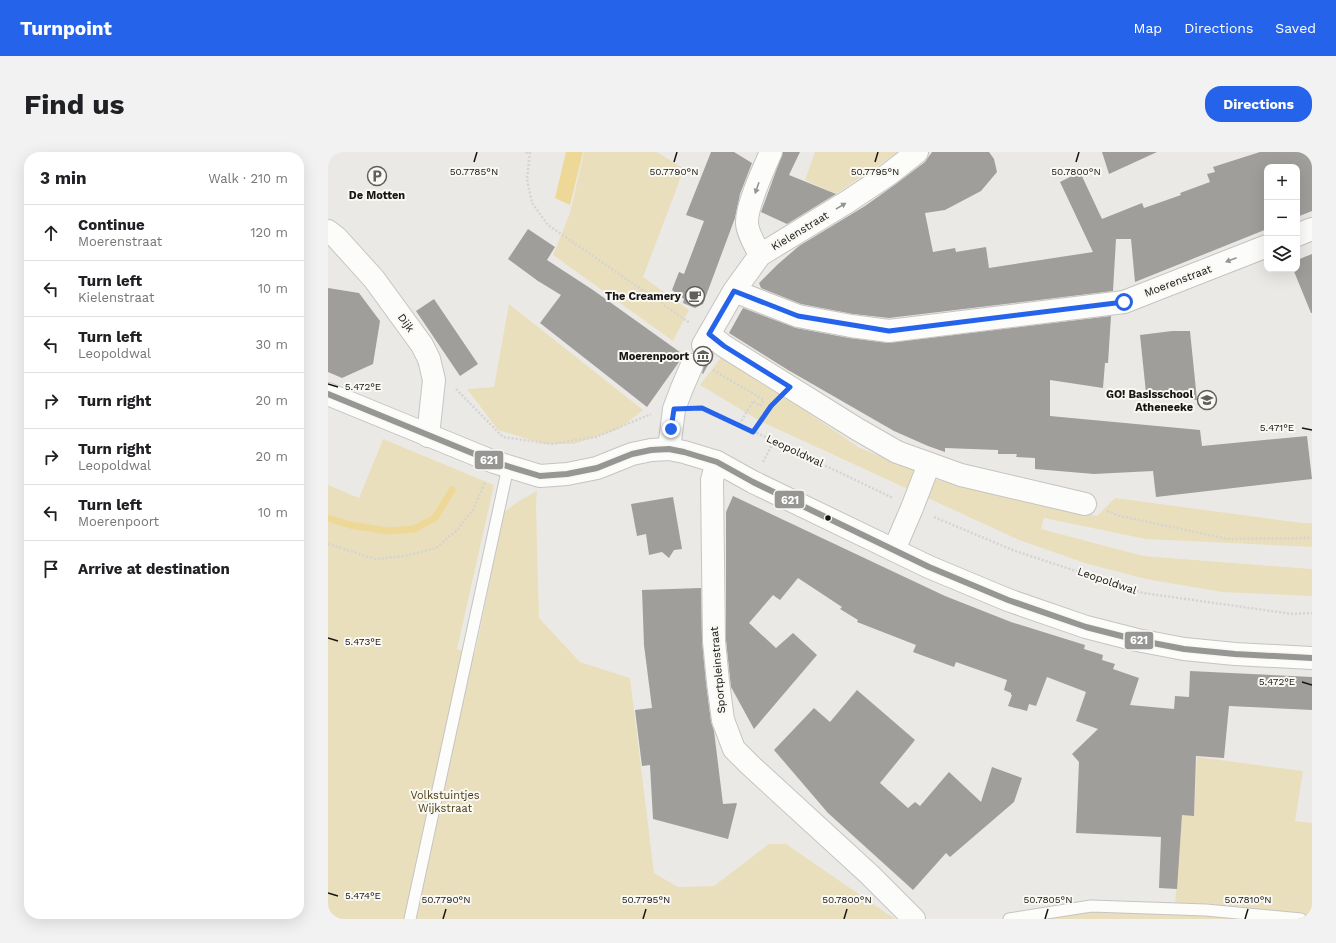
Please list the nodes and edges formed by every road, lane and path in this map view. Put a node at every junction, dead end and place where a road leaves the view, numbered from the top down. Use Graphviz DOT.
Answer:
graph roads {
  1 [pos="526,152"];
  2 [pos="771,152"];
  3 [pos="917,152"];
  4 [pos="530,153"];
  5 [pos="1312,229"];
  6 [pos="1300,233"];
  7 [pos="332,234"];
  8 [pos="1264,247"];
  9 [pos="760,256"];
  10 [pos="734,291"];
  11 [pos="706,339"];
  12 [pos="692,365"];
  13 [pos="719,373"];
  14 [pos="434,380"];
  15 [pos="790,387"];
  16 [pos="328,394"];
  17 [pos="674,409"];
  18 [pos="739,425"];
  19 [pos="753,432"];
  20 [pos="428,436"];
  21 [pos="669,449"];
  22 [pos="717,462"];
  23 [pos="929,464"];
  24 [pos="501,465"];
  25 [pos="1085,504"];
  26 [pos="912,508"];
  27 [pos="1312,538"];
  28 [pos="328,544"];
  29 [pos="894,550"];
  30 [pos="1312,613"];
  31 [pos="1312,658"];
  32 [pos="410,919"];
  33 [pos="914,919"];
  34 [pos="1009,919"];
  35 [pos="1301,919"];
  1 -- 4 [label="path"];
  2 -- 9 [label="street, one-way"];
  9 -- 3 [label="street, Kielenstraat, one-way"];
  4 -- 11 [label="path"];
  5 -- 6 [label="street"];
  7 -- 14 [label="street, Dijk"];
  8 -- 10 [label="street, Moerenstraat, one-way"];
  9 -- 10 [label="street, Kielenstraat"];
  10 -- 11 [label="street, Kielenstraat"];
  11 -- 15 [label="street"];
  12 -- 17 [label="street"];
  13 -- 18 [label="path"];
  14 -- 17 [label="path, Leopoldwal"];
  14 -- 20 [label="street, Dijk"];
  15 -- 19 [label="path"];
  15 -- 23 [label="street"];
  16 -- 20 [label="street"];
  17 -- 18 [label="path, Leopoldwal"];
  17 -- 21 [label="street"];
  18 -- 19 [label="path, Leopoldwal"];
  19 -- 26 [label="path, Leopoldwal"];
  20 -- 24 [label="street"];
  21 -- 22 [label="street"];
  21 -- 24 [label="street"];
  22 -- 29 [label="street"];
  22 -- 33 [label="street, Sportpleinstraat"];
  23 -- 25 [label="street"];
  23 -- 26 [label="street"];
  24 -- 28 [label="path"];
  24 -- 32 [label="lane"];
  25 -- 27 [label="path"];
  26 -- 29 [label="street"];
  26 -- 30 [label="path, Leopoldwal"];
  29 -- 31 [label="street"];
  34 -- 35 [label="lane"];
}
